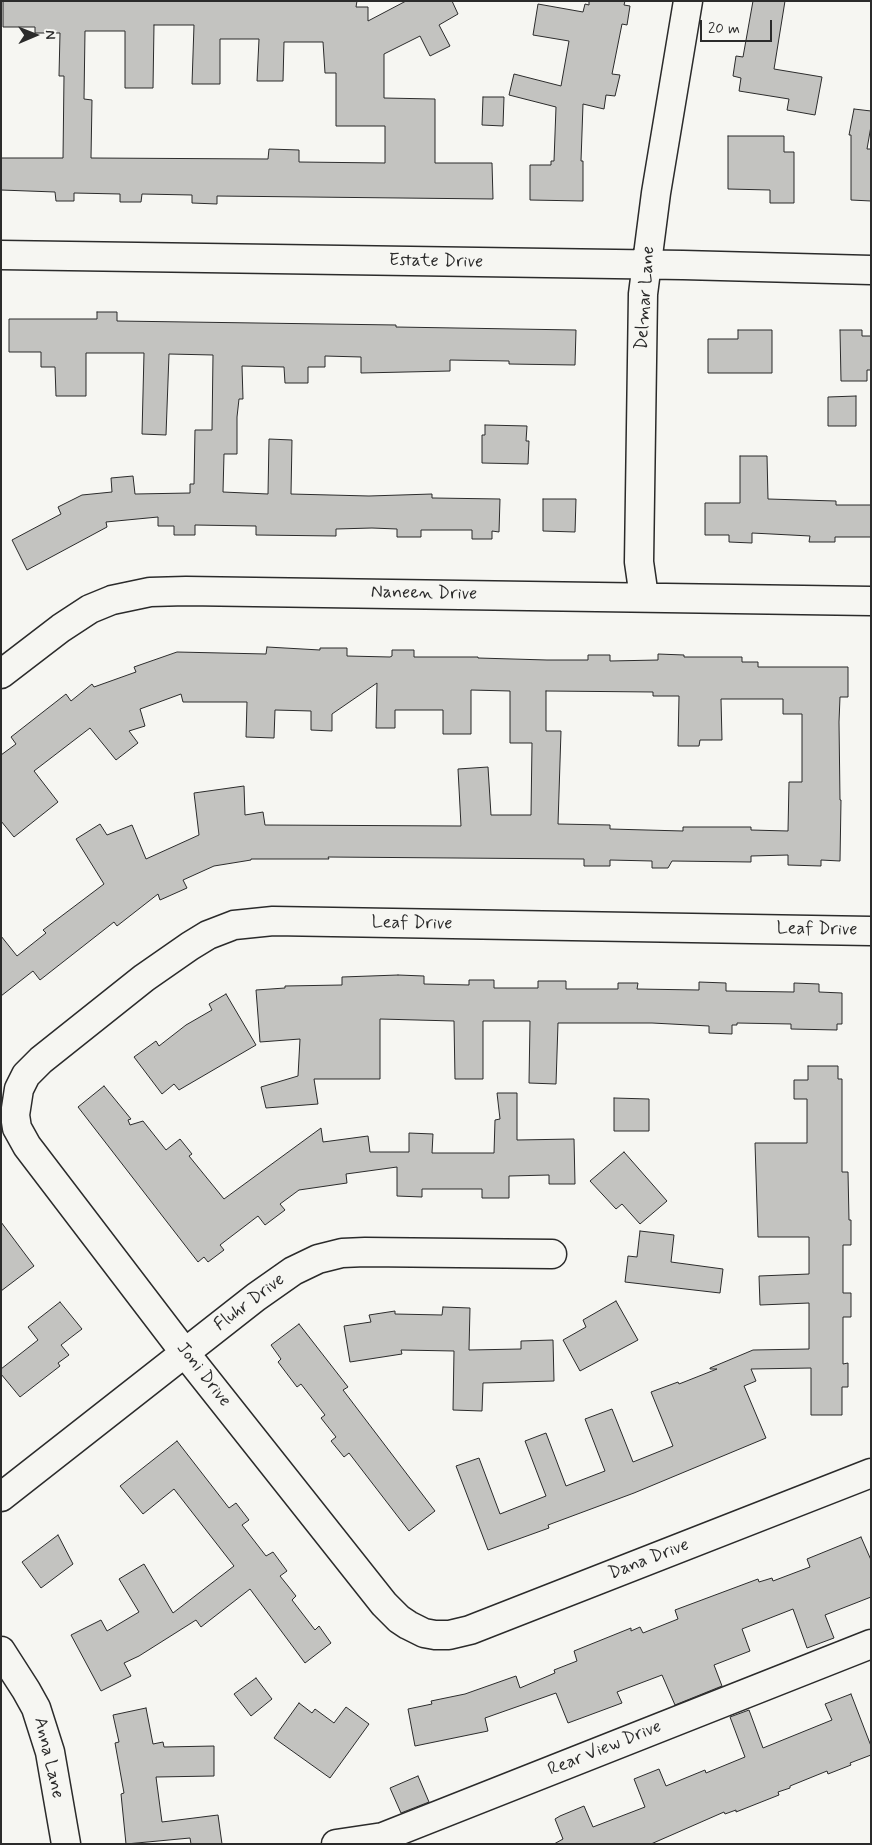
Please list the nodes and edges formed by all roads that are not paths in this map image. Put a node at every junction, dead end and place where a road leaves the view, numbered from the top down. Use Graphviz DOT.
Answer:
graph roads {
  1 [pos="688,1"];
  2 [pos="1,255"];
  3 [pos="646,265"];
  4 [pos="871,270"];
  5 [pos="644,597"];
  6 [pos="871,601"];
  7 [pos="1,674"];
  8 [pos="871,931"];
  9 [pos="16,1096"];
  10 [pos="552,1254"];
  11 [pos="185,1353"];
  12 [pos="871,1473"];
  13 [pos="1,1497"];
  14 [pos="424,1633"];
  15 [pos="871,1644"];
  16 [pos="1,1651"];
  17 [pos="66,1844"];
  18 [pos="336,1844"];
  1 -- 3 [label="street, Delmar Lane"];
  2 -- 3 [label="street, Estate Drive"];
  3 -- 4 [label="street, Estate Drive"];
  3 -- 5 [label="street, Delmar Lane"];
  5 -- 6 [label="street, Naneen Drive"];
  5 -- 7 [label="street, Naneen Drive"];
  8 -- 9 [label="street, Leaf Drive"];
  9 -- 11 [label="street, Joni Drive"];
  10 -- 11 [label="street, Fluhr Drive"];
  11 -- 13 [label="street, Fluhr Drive"];
  11 -- 14 [label="street, Joni Drive"];
  12 -- 14 [label="street, Dana Drive"];
  15 -- 18 [label="street, Rear View Drive"];
  16 -- 17 [label="street, Anna Lane"];
}
